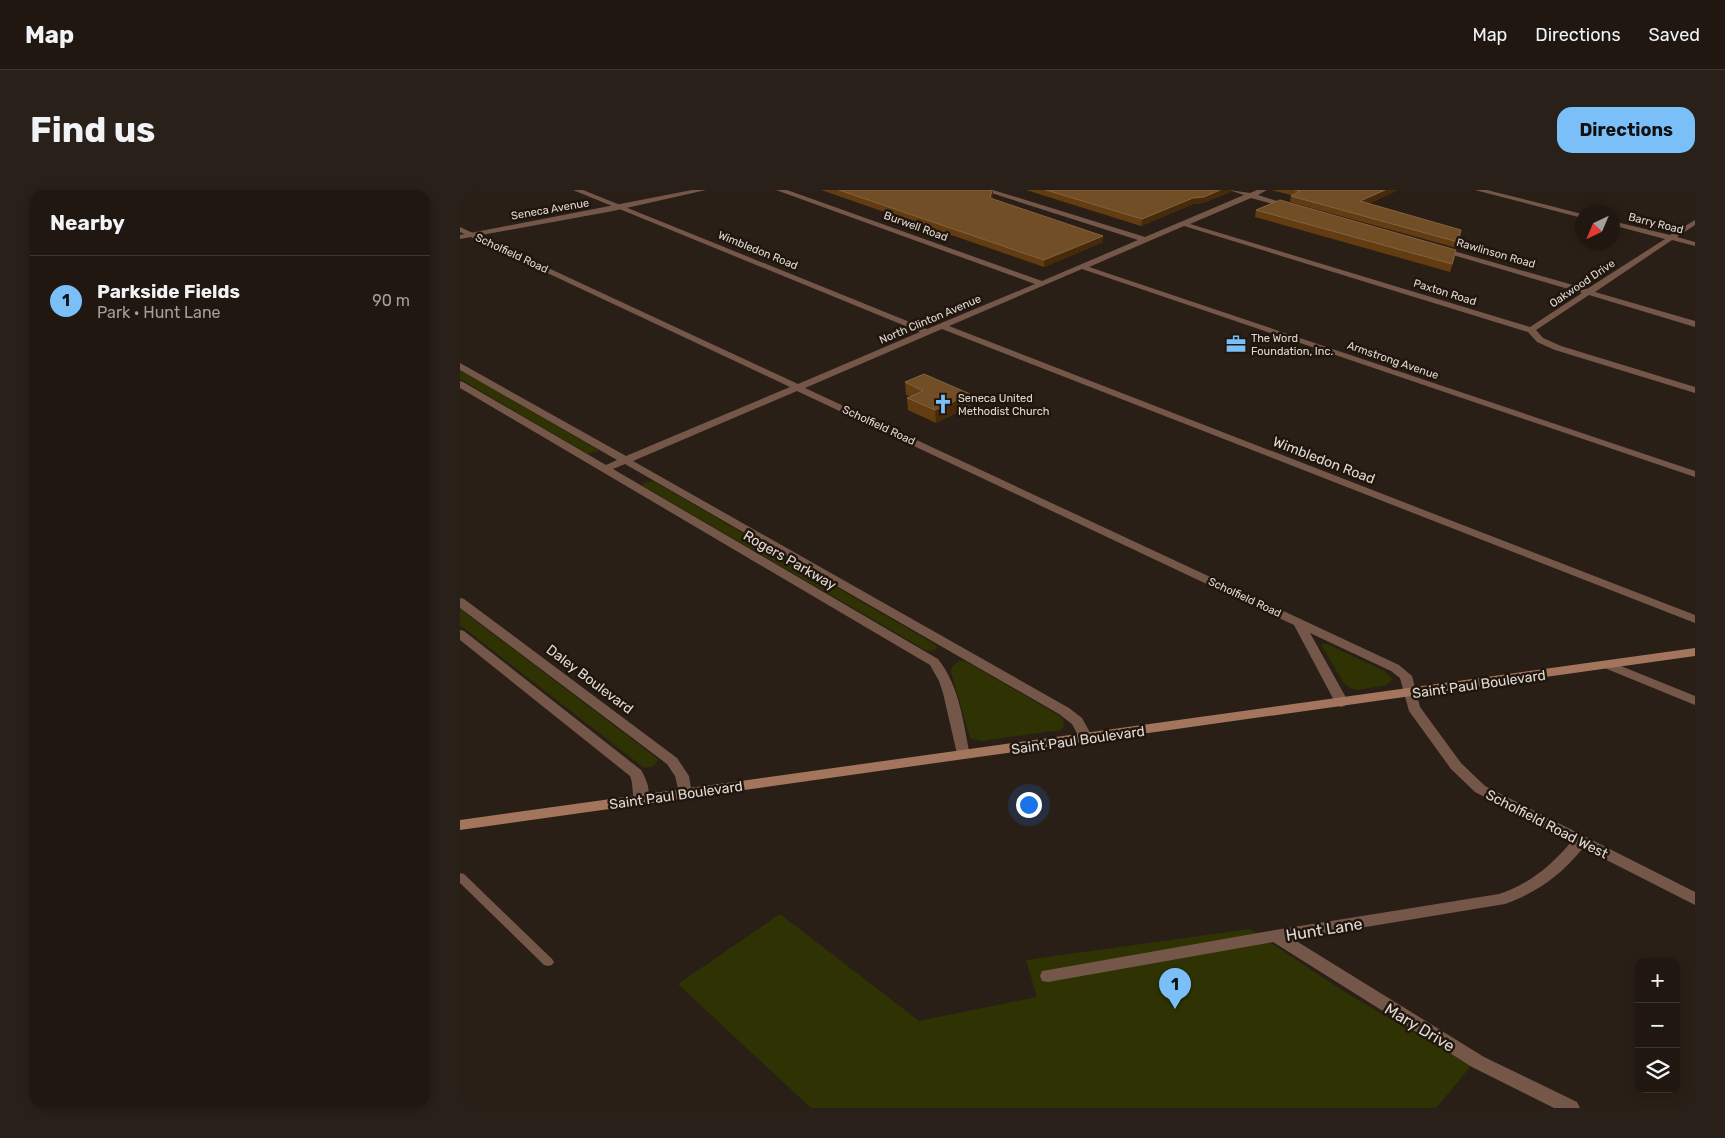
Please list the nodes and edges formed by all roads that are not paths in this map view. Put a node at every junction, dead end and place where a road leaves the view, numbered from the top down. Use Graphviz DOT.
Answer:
graph roads {
  1 [pos="577,190"];
  2 [pos="702,190"];
  3 [pos="780,190"];
  4 [pos="986,190"];
  5 [pos="1233,190"];
  6 [pos="1263,190"];
  7 [pos="1480,190"];
  8 [pos="1251,195"];
  9 [pos="621,208"];
  10 [pos="1301,209"];
  11 [pos="1575,214"];
  12 [pos="1695,222"];
  13 [pos="1184,224"];
  14 [pos="1620,225"];
  15 [pos="460,229"];
  16 [pos="472,234"];
  17 [pos="460,237"];
  18 [pos="1670,238"];
  19 [pos="1146,240"];
  20 [pos="1695,244"];
  21 [pos="1433,246"];
  22 [pos="1084,267"];
  23 [pos="1044,284"];
  24 [pos="1588,292"];
  25 [pos="1695,324"];
  26 [pos="943,327"];
  27 [pos="1531,330"];
  28 [pos="929,333"];
  29 [pos="460,366"];
  30 [pos="460,384"];
  31 [pos="799,388"];
  32 [pos="1695,390"];
  33 [pos="626,460"];
  34 [pos="605,469"];
  35 [pos="1695,474"];
  36 [pos="651,475"];
  37 [pos="630,484"];
  38 [pos="460,602"];
  39 [pos="1695,619"];
  40 [pos="1298,622"];
  41 [pos="460,634"];
  42 [pos="955,649"];
  43 [pos="1695,652"];
  44 [pos="934,662"];
  45 [pos="1611,666"];
  46 [pos="1411,694"];
  47 [pos="1695,701"];
  48 [pos="1342,703"];
  49 [pos="1086,738"];
  50 [pos="963,755"];
  51 [pos="685,794"];
  52 [pos="641,800"];
  53 [pos="460,825"];
  54 [pos="1580,842"];
  55 [pos="460,877"];
  56 [pos="1695,899"];
  57 [pos="1275,936"];
  58 [pos="548,962"];
  59 [pos="1048,976"];
  60 [pos="1571,1108"];
  1 -- 9 [label="street, Wimbledon Road"];
  2 -- 9 [label="street, Seneca Avenue"];
  3 -- 23 [label="street, Burwell Road"];
  4 -- 19 [label="street"];
  5 -- 8 [label="street"];
  6 -- 8 [label="street, North Clinton Avenue"];
  7 -- 11 [label="street"];
  8 -- 10 [label="street"];
  8 -- 13 [label="street, North Clinton Avenue"];
  9 -- 16 [label="street, Seneca Avenue"];
  9 -- 28 [label="street, Wimbledon Road"];
  12 -- 18 [label="street, Oakwood Drive"];
  13 -- 19 [label="street, North Clinton Avenue"];
  13 -- 27 [label="street, Paxton Road"];
  14 -- 18 [label="street, Barry Road"];
  15 -- 16 [label="street, Scholfield Road"];
  16 -- 17 [label="street, Seneca Avenue"];
  16 -- 31 [label="street, Scholfield Road"];
  18 -- 20 [label="street, Barry Road"];
  18 -- 24 [label="street, Oakwood Drive"];
  19 -- 22 [label="street, North Clinton Avenue"];
  21 -- 24 [label="street, Rawlinson Road"];
  22 -- 23 [label="street, North Clinton Avenue"];
  22 -- 35 [label="street, Armstrong Avenue"];
  23 -- 26 [label="street, North Clinton Avenue"];
  24 -- 25 [label="street, Rawlinson Road"];
  24 -- 27 [label="street, Oakwood Drive"];
  26 -- 28 [label="street, North Clinton Avenue"];
  26 -- 39 [label="street, Wimbledon Road"];
  27 -- 32 [label="street, Paxton Road"];
  28 -- 31 [label="street, North Clinton Avenue"];
  29 -- 33 [label="street, Rogers Parkway"];
  30 -- 34 [label="street, Rogers Parkway"];
  31 -- 33 [label="street, North Clinton Avenue"];
  31 -- 40 [label="street, Scholfield Road"];
  33 -- 34 [label="street, North Clinton Avenue"];
  33 -- 36 [label="street, Rogers Parkway"];
  34 -- 37 [label="street, Rogers Parkway"];
  36 -- 37 [label="street"];
  36 -- 42 [label="street, Rogers Parkway"];
  37 -- 44 [label="street, Rogers Parkway"];
  38 -- 51 [label="street, Daley Boulevard"];
  40 -- 46 [label="street, Scholfield Road"];
  40 -- 48 [label="street, Scholfield Road"];
  41 -- 52 [label="street"];
  42 -- 44 [label="street"];
  42 -- 49 [label="street, Rogers Parkway"];
  43 -- 45 [label="main road, Saint Paul Boulevard"];
  44 -- 50 [label="street, Rogers Parkway"];
  45 -- 46 [label="main road, Saint Paul Boulevard"];
  45 -- 47 [label="street"];
  46 -- 48 [label="main road, Saint Paul Boulevard"];
  46 -- 54 [label="street, Scholfield Road West"];
  48 -- 49 [label="main road, Saint Paul Boulevard"];
  49 -- 50 [label="main road, Saint Paul Boulevard"];
  50 -- 51 [label="main road, Saint Paul Boulevard"];
  51 -- 52 [label="main road, Saint Paul Boulevard"];
  52 -- 53 [label="main road, Saint Paul Boulevard"];
  54 -- 56 [label="street, Scholfield Road West"];
  54 -- 57 [label="street, Hunt Lane"];
  55 -- 58 [label="lane"];
  57 -- 59 [label="street, Hunt Lane"];
  57 -- 60 [label="street, Mary Drive"];
}
